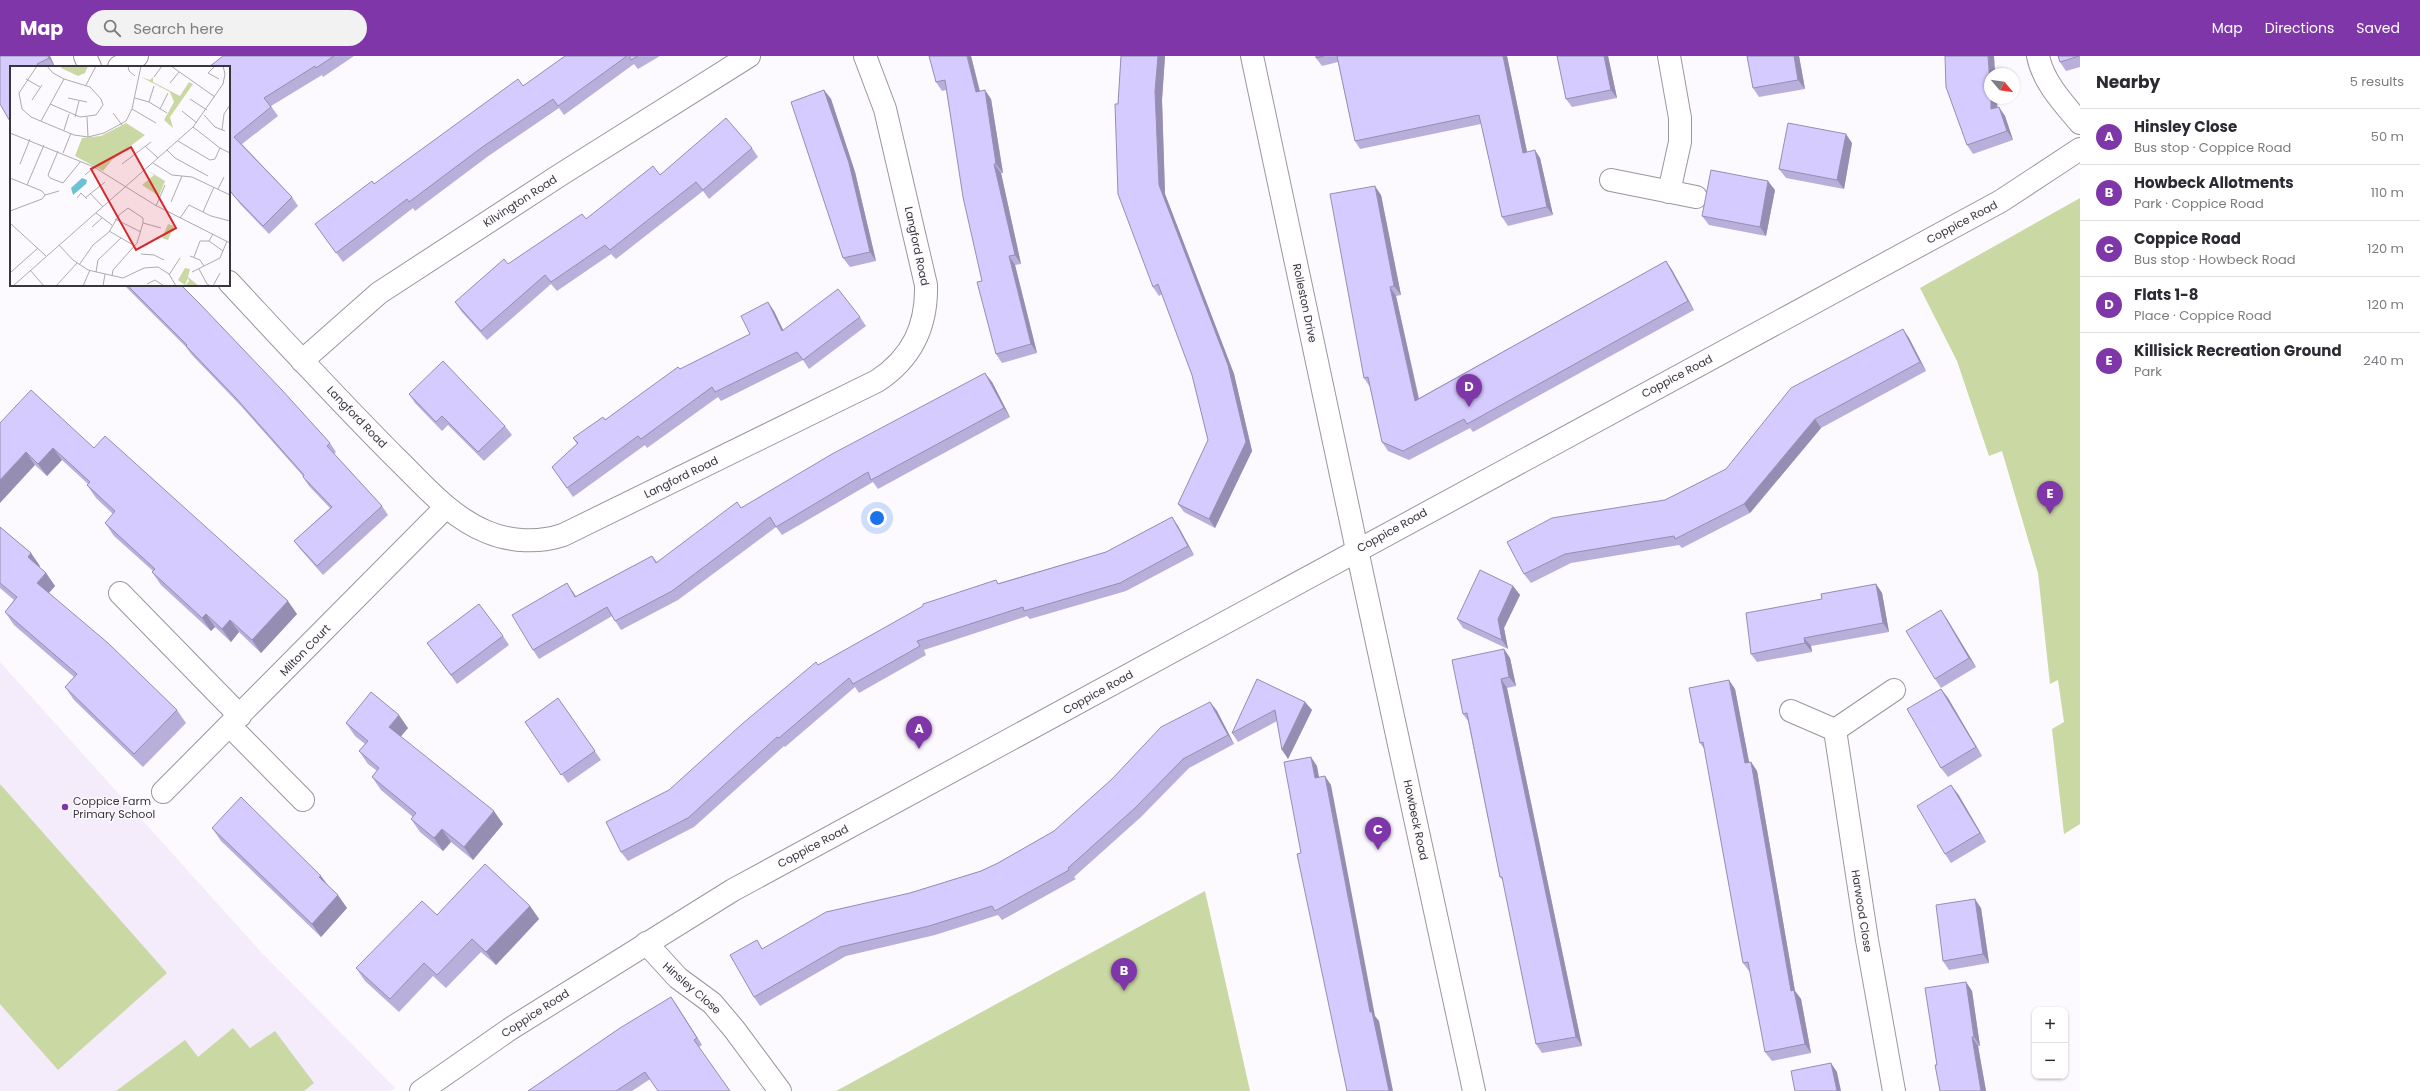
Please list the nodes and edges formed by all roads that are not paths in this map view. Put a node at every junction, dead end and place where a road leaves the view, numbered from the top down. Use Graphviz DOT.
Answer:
graph roads {
  1 [pos="85,56"];
  2 [pos="137,56"];
  3 [pos="749,56"];
  4 [pos="865,56"];
  5 [pos="1252,56"];
  6 [pos="1669,56"];
  7 [pos="2038,56"];
  8 [pos="90,66"];
  9 [pos="122,66"];
  10 [pos="2080,123"];
  11 [pos="2080,149"];
  12 [pos="1611,180"];
  13 [pos="1669,192"];
  14 [pos="1696,197"];
  15 [pos="230,283"];
  16 [pos="302,361"];
  17 [pos="446,507"];
  18 [pos="1357,550"];
  19 [pos="120,593"];
  20 [pos="1894,690"];
  21 [pos="1791,711"];
  22 [pos="235,721"];
  23 [pos="1835,730"];
  24 [pos="163,792"];
  25 [pos="303,800"];
  26 [pos="646,942"];
  27 [pos="421,1091"];
  28 [pos="780,1091"];
  29 [pos="1474,1091"];
  30 [pos="1894,1091"];
  1 -- 8 [label="street"];
  2 -- 9 [label="street"];
  3 -- 16 [label="street, Kilvington Road"];
  4 -- 17 [label="street, Langford Road"];
  5 -- 18 [label="street, Rolleston Drive"];
  6 -- 13 [label="street"];
  7 -- 10 [label="street"];
  11 -- 18 [label="street, Coppice Road"];
  12 -- 13 [label="street"];
  13 -- 14 [label="street"];
  15 -- 16 [label="street, Langford Road"];
  16 -- 17 [label="street, Langford Road"];
  17 -- 22 [label="street, Milton Court"];
  18 -- 26 [label="street, Coppice Road"];
  18 -- 29 [label="street, Howbeck Road"];
  19 -- 22 [label="street"];
  20 -- 23 [label="street"];
  21 -- 23 [label="street"];
  22 -- 24 [label="street, Milton Court"];
  22 -- 25 [label="street"];
  23 -- 30 [label="street, Harwood Close"];
  26 -- 27 [label="street, Coppice Road"];
  26 -- 28 [label="street, Hinsley Close"];
}
